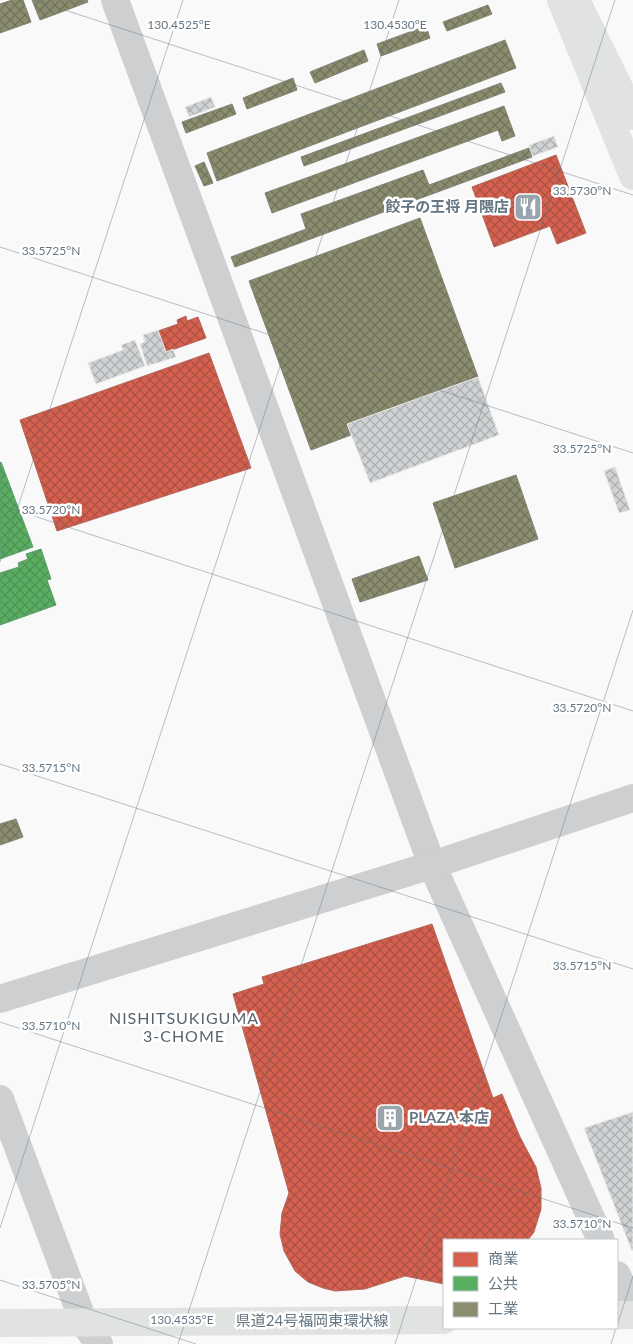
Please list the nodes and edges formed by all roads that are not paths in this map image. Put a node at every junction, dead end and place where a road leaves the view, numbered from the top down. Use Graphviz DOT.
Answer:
graph roads {
  1 [pos="116,0"];
  2 [pos="562,0"];
  3 [pos="576,0"];
  4 [pos="590,0"];
  5 [pos="633,101"];
  6 [pos="633,116"];
  7 [pos="633,176"];
  8 [pos="633,798"];
  9 [pos="432,865"];
  10 [pos="0,999"];
  11 [pos="0,1099"];
  12 [pos="601,1239"];
  13 [pos="618,1277"];
  14 [pos="633,1313"];
  15 [pos="618,1315"];
  16 [pos="443,1320"];
  17 [pos="0,1323"];
  18 [pos="91,1333"];
  1 -- 9 [label="street"];
  2 -- 7 [label="main road"];
  3 -- 6 [label="main road"];
  4 -- 5 [label="main road"];
  8 -- 9 [label="street"];
  9 -- 10 [label="street"];
  9 -- 12 [label="street"];
  11 -- 18 [label="street"];
  13 -- 14 [label="street"];
  14 -- 15 [label="main road"];
  16 -- 18 [label="main road, 県道24号福岡東環状線"];
  17 -- 18 [label="main road, 県道24号福岡東環状線"];
}
